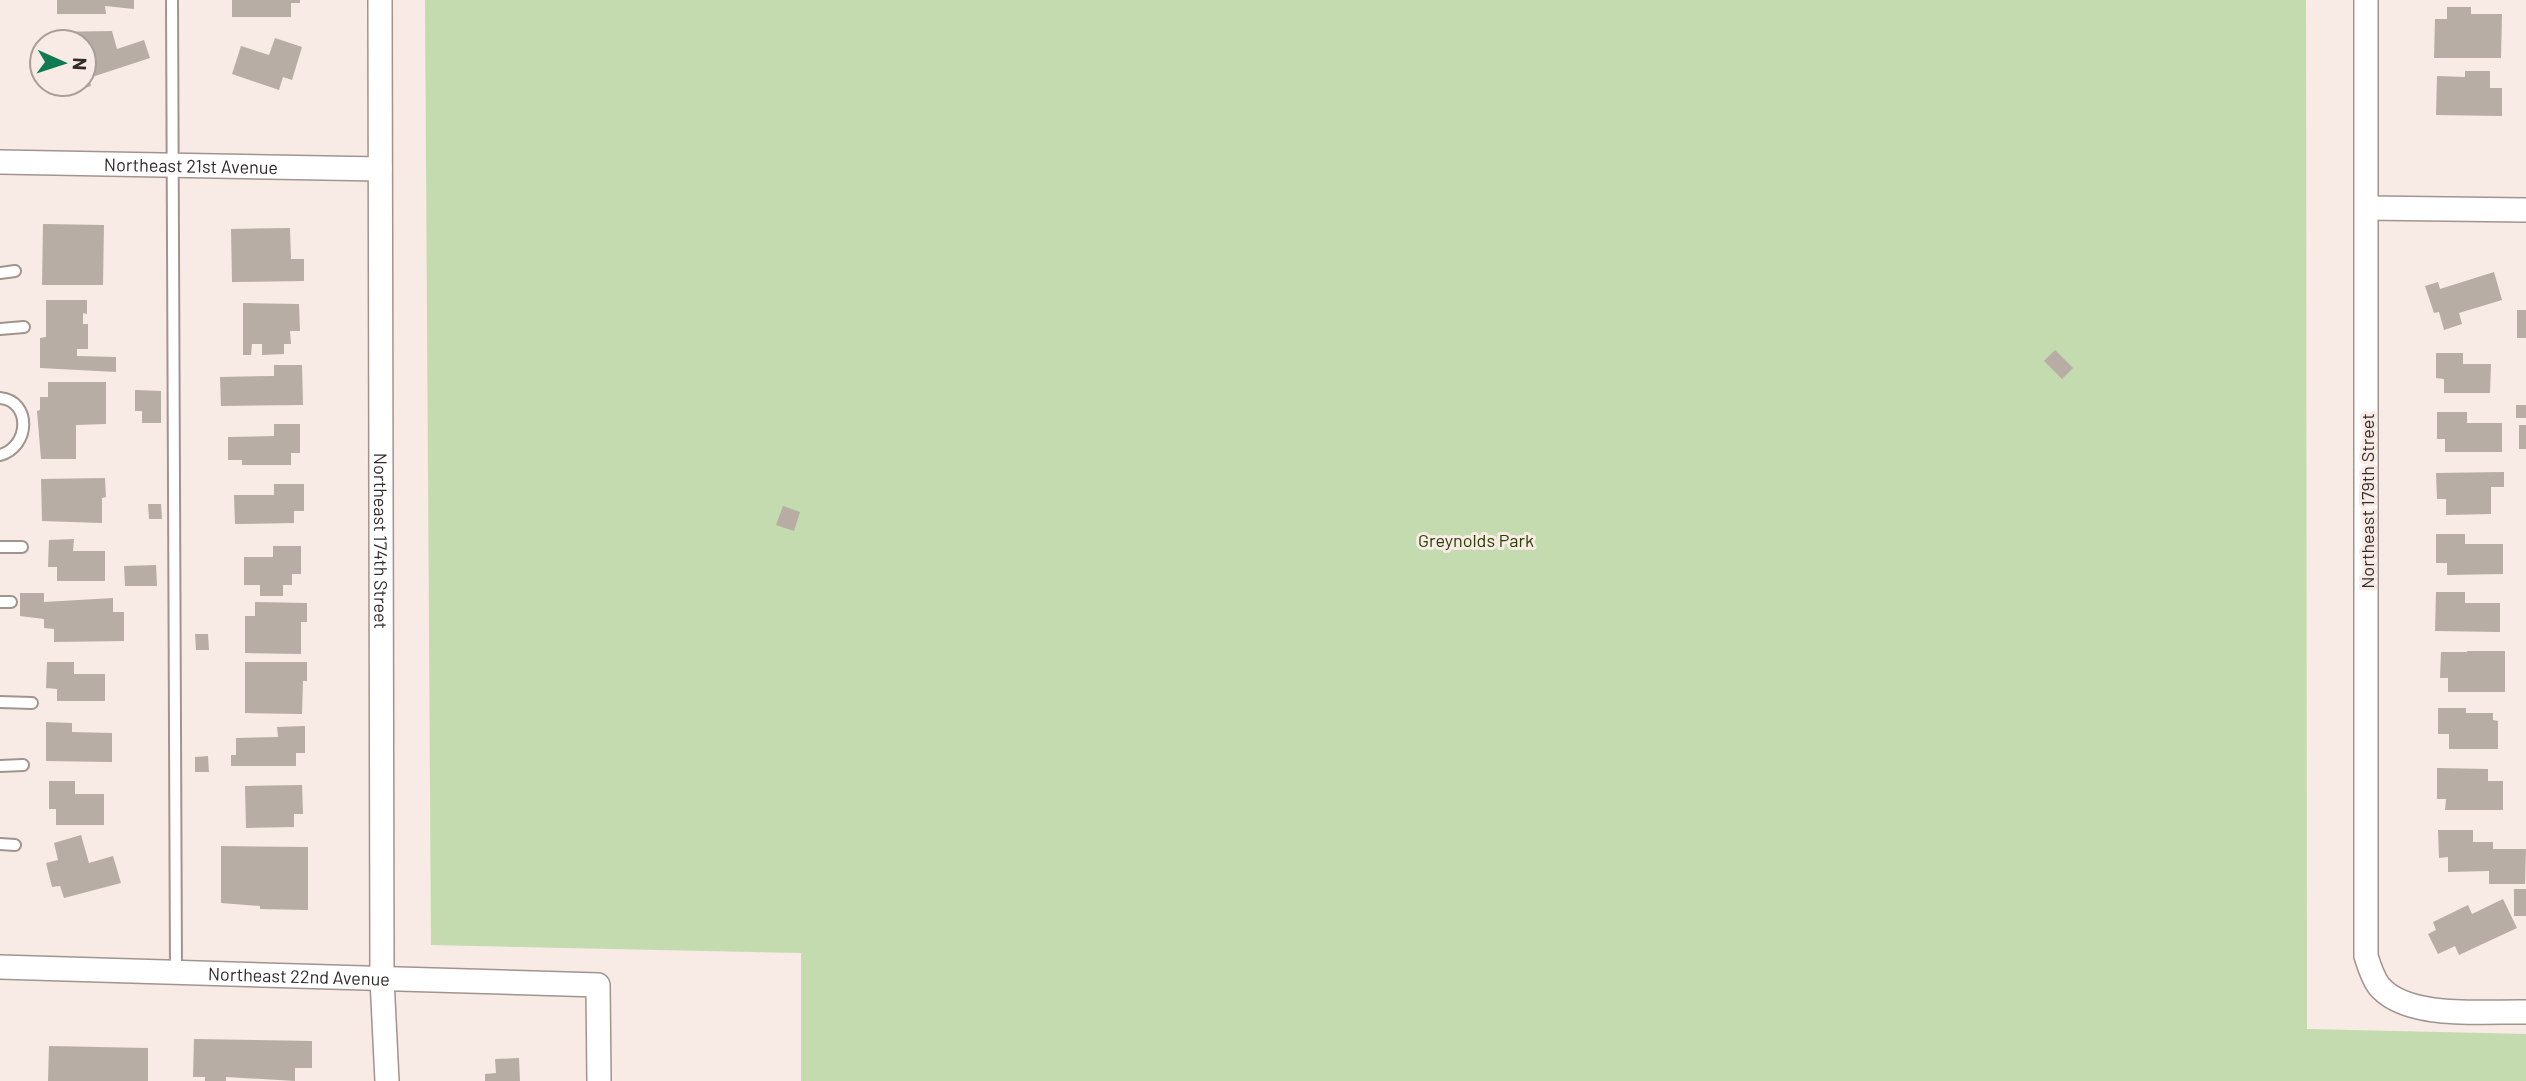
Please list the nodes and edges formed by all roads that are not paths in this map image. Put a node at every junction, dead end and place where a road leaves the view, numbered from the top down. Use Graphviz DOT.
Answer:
graph roads {
  1 [pos="172,0"];
  2 [pos="380,0"];
  3 [pos="2366,0"];
  4 [pos="0,162"];
  5 [pos="172,165"];
  6 [pos="380,169"];
  7 [pos="2367,208"];
  8 [pos="2526,209"];
  9 [pos="15,271"];
  10 [pos="0,272"];
  11 [pos="24,327"];
  12 [pos="0,329"];
  13 [pos="0,398"];
  14 [pos="0,455"];
  15 [pos="0,547"];
  16 [pos="22,547"];
  17 [pos="0,702"];
  18 [pos="32,704"];
  19 [pos="23,765"];
  20 [pos="0,766"];
  21 [pos="0,844"];
  22 [pos="16,845"];
  23 [pos="0,967"];
  24 [pos="176,972"];
  25 [pos="382,979"];
  26 [pos="2526,1012"];
  27 [pos="387,1081"];
  28 [pos="599,1081"];
  1 -- 5 [label="lane"];
  2 -- 6 [label="street, Northeast 174th Street"];
  3 -- 7 [label="street, Northeast 179th Street"];
  4 -- 5 [label="street, Northeast 21st Avenue"];
  5 -- 6 [label="street, Northeast 21st Avenue"];
  5 -- 24 [label="lane"];
  6 -- 25 [label="street, Northeast 174th Street"];
  7 -- 8 [label="street"];
  7 -- 26 [label="street, Northeast 179th Street"];
  9 -- 10 [label="lane"];
  11 -- 12 [label="lane"];
  13 -- 14 [label="lane"];
  15 -- 16 [label="lane"];
  17 -- 18 [label="lane"];
  19 -- 20 [label="lane"];
  21 -- 22 [label="lane"];
  23 -- 24 [label="street, Northeast 22nd Avenue"];
  24 -- 25 [label="street, Northeast 22nd Avenue"];
  25 -- 27 [label="street, Northeast 174th Street"];
  25 -- 28 [label="street, Northeast 22nd Avenue"];
}
